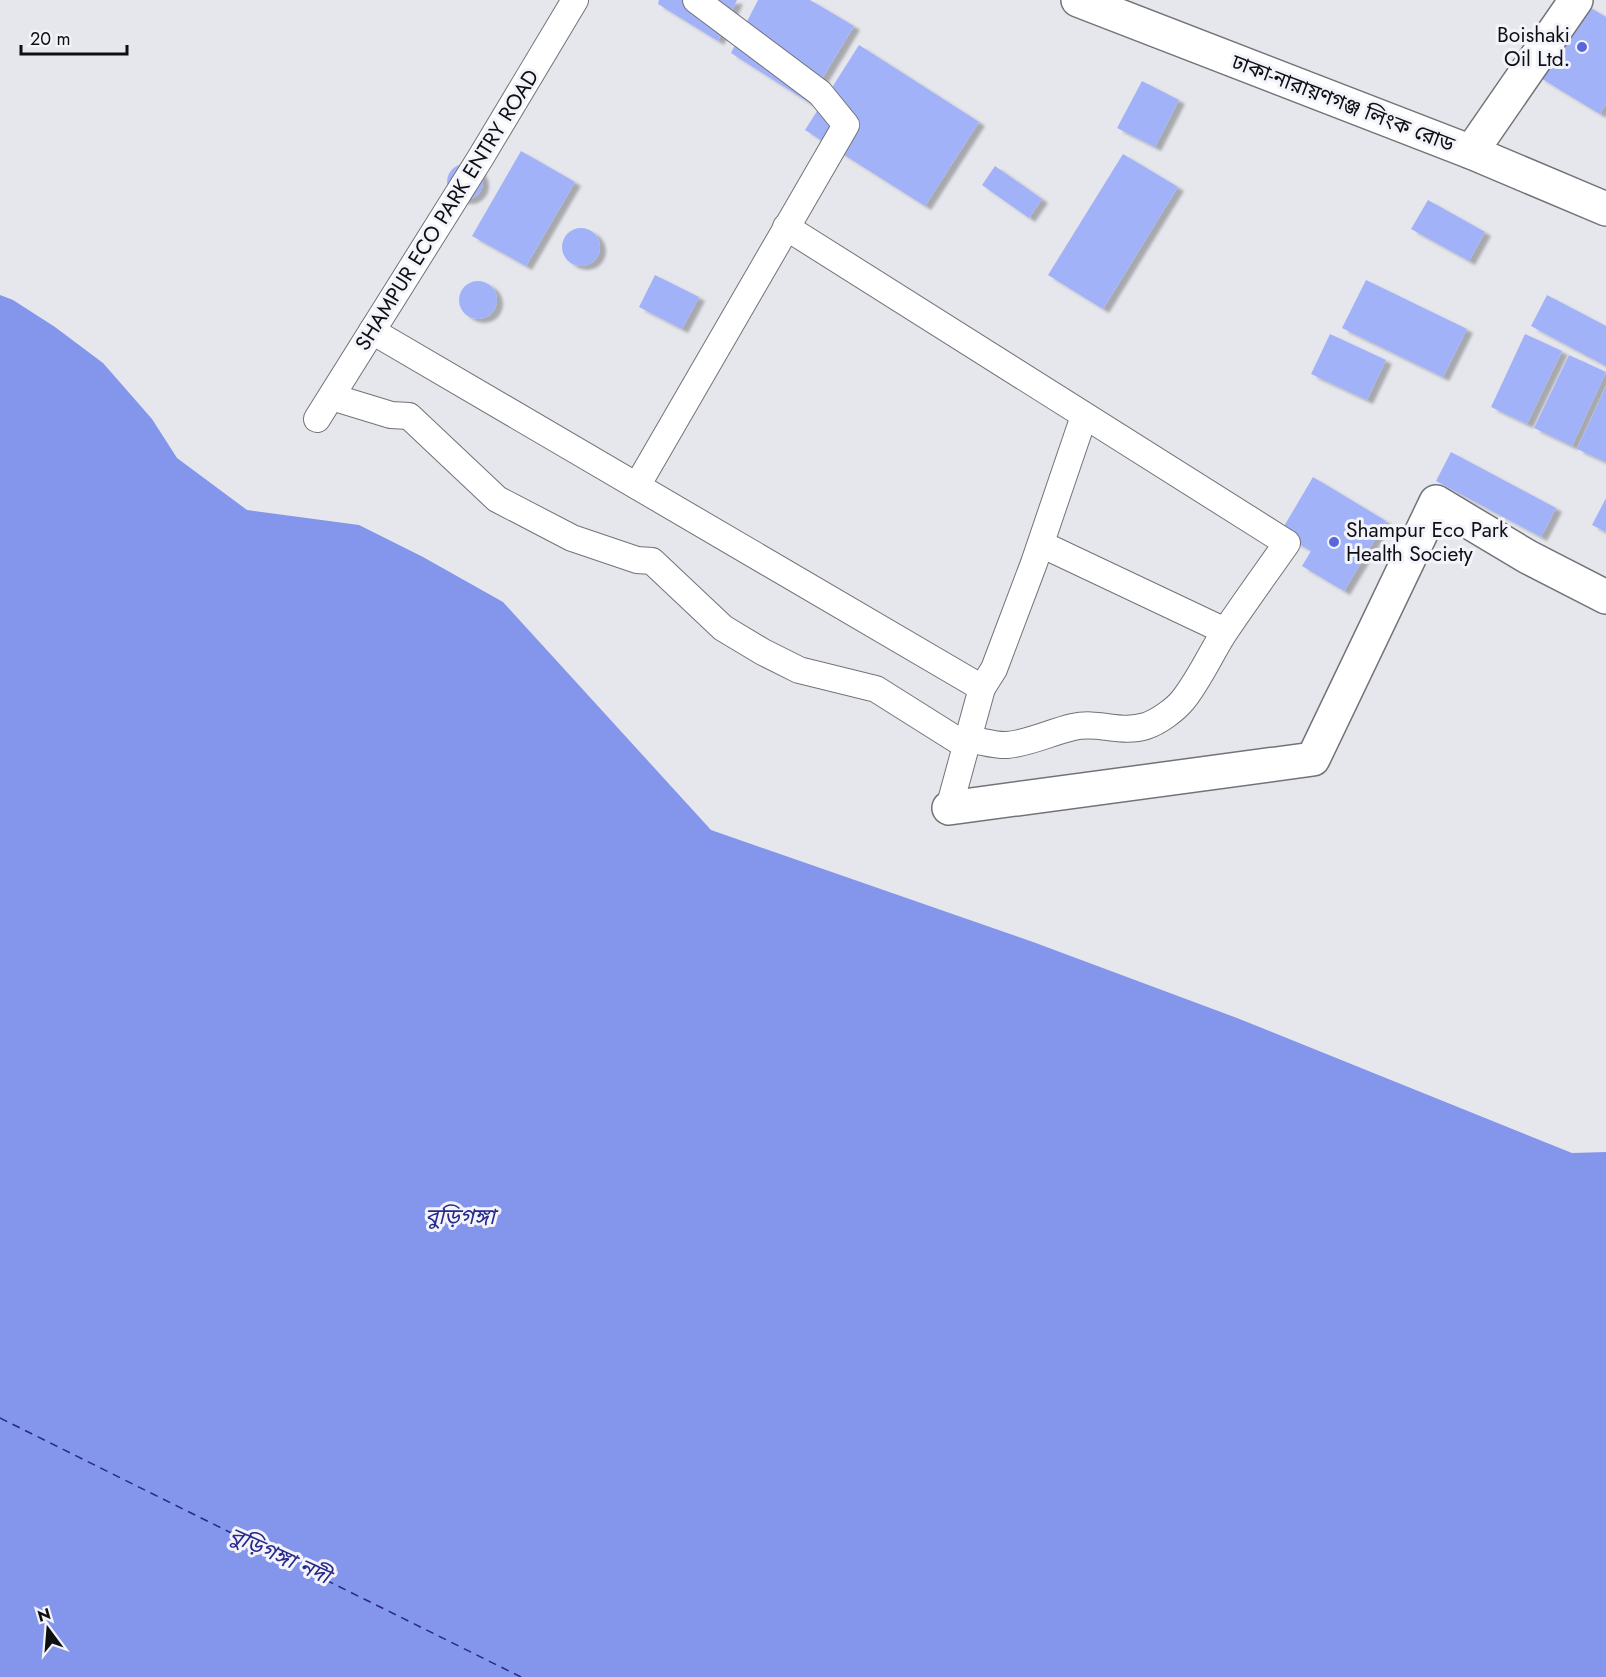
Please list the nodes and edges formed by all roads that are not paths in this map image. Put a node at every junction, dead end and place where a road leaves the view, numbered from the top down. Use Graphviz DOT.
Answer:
graph roads {
  1 [pos="575,0"];
  2 [pos="696,0"];
  3 [pos="1078,0"];
  4 [pos="1576,0"];
  5 [pos="1114,6"];
  6 [pos="1471,152"];
  7 [pos="1606,209"];
  8 [pos="786,227"];
  9 [pos="372,331"];
  10 [pos="332,397"];
  11 [pos="1084,416"];
  12 [pos="317,419"];
  13 [pos="637,486"];
  14 [pos="1041,544"];
  15 [pos="1606,597"];
  16 [pos="1225,631"];
  17 [pos="982,688"];
  18 [pos="968,738"];
  19 [pos="948,808"];
  1 -- 9 [label="street, SHAMPUR ECO PARK ENTRY ROAD"];
  2 -- 8 [label="street"];
  3 -- 5 [label="main road, ঢাকা-নারায়ণগঞ্জ লিংক রোড"];
  4 -- 6 [label="main road"];
  5 -- 6 [label="main road, ঢাকা-নারায়ণগঞ্জ লিংক রোড"];
  6 -- 7 [label="main road, ঢাকা-নারায়ণগঞ্জ লিংক রোড"];
  8 -- 11 [label="street"];
  8 -- 13 [label="street"];
  9 -- 10 [label="street, SHAMPUR ECO PARK ENTRY ROAD"];
  9 -- 13 [label="street"];
  10 -- 12 [label="street, SHAMPUR ECO PARK ENTRY ROAD"];
  10 -- 18 [label="street"];
  11 -- 14 [label="street"];
  11 -- 16 [label="street"];
  13 -- 17 [label="street"];
  14 -- 16 [label="street"];
  14 -- 17 [label="street"];
  15 -- 19 [label="main road"];
  16 -- 18 [label="street"];
  17 -- 18 [label="street"];
  18 -- 19 [label="street"];
}
